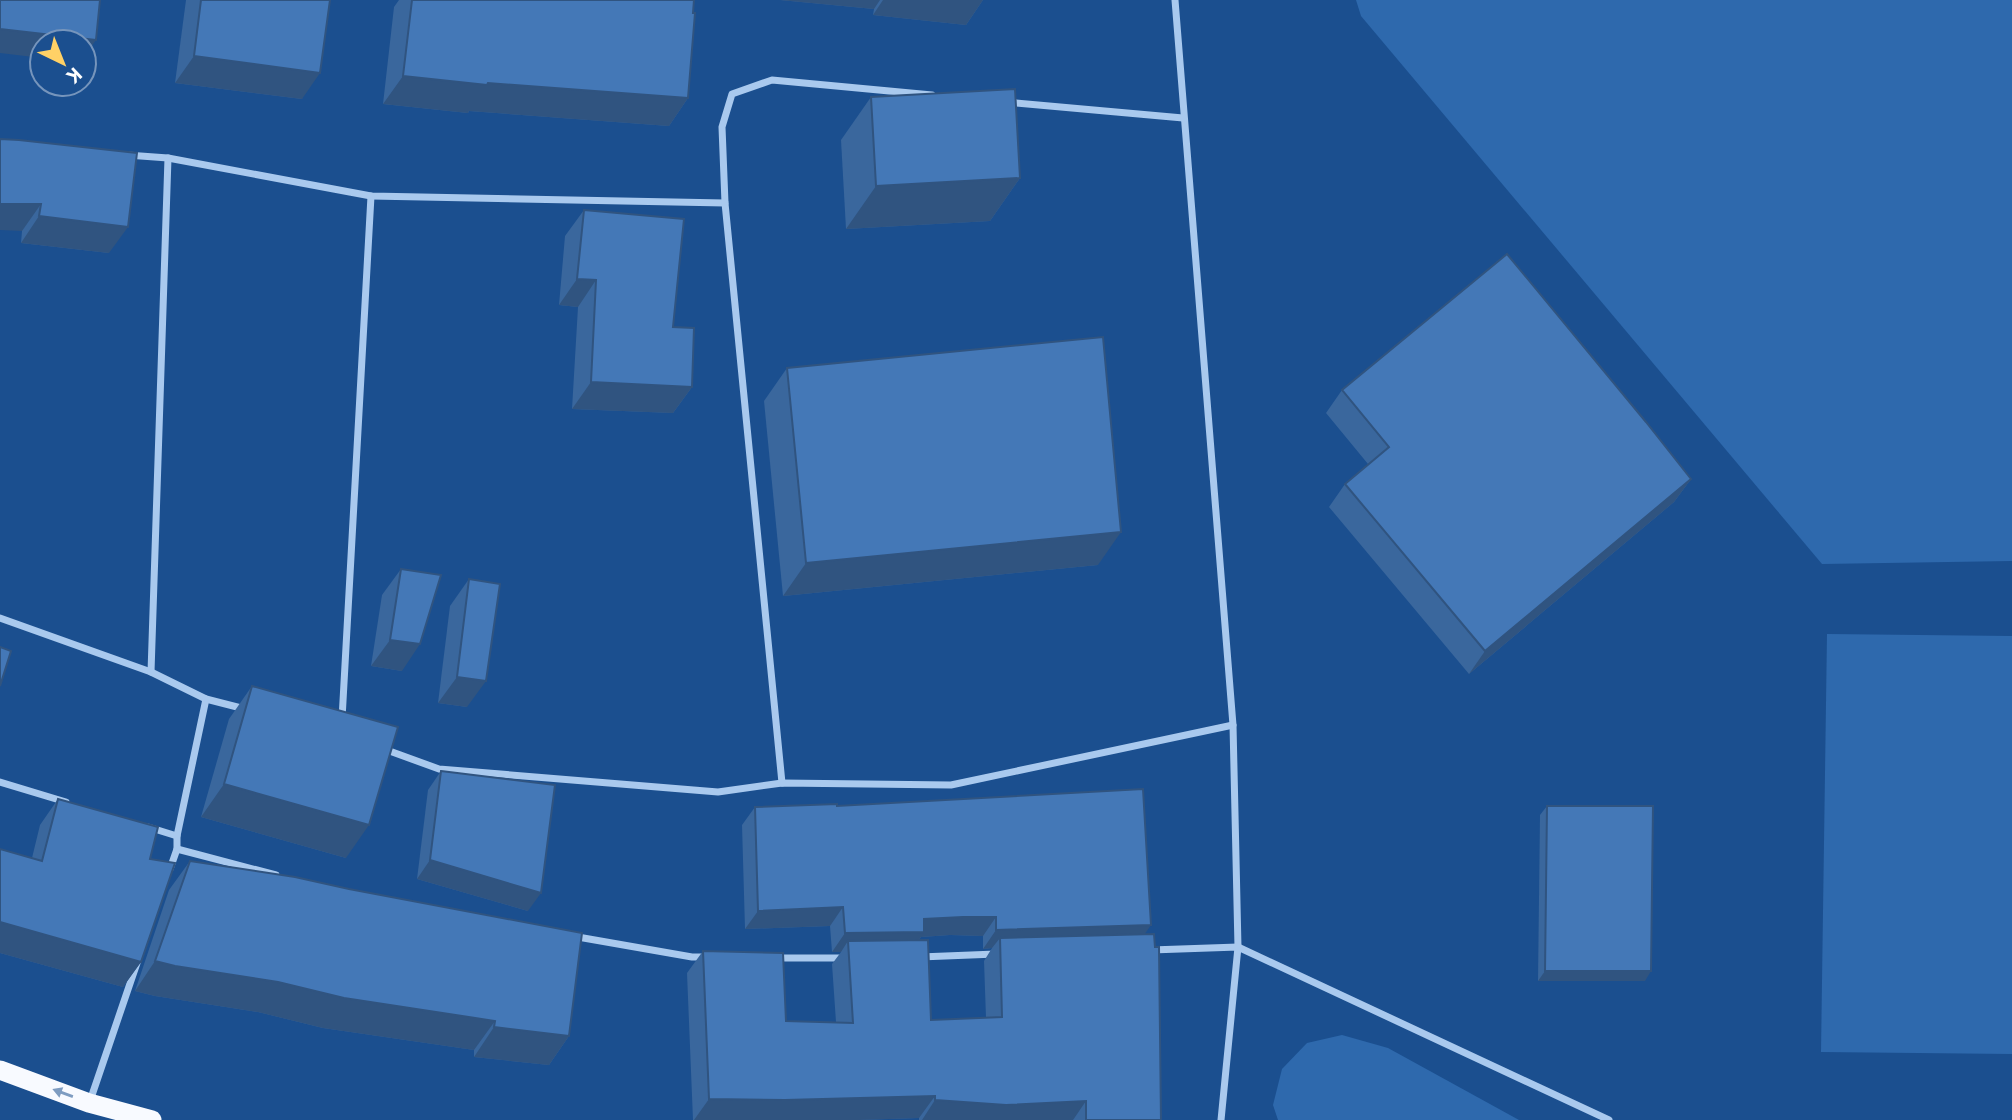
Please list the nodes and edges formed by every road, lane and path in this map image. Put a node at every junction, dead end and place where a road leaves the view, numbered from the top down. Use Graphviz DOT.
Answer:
graph roads {
  1 [pos="1175,0"];
  2 [pos="937,95"];
  3 [pos="992,100"];
  4 [pos="1184,118"];
  5 [pos="117,154"];
  6 [pos="169,158"];
  7 [pos="371,196"];
  8 [pos="725,203"];
  9 [pos="0,618"];
  10 [pos="151,672"];
  11 [pos="206,699"];
  12 [pos="247,709"];
  13 [pos="1233,725"];
  14 [pos="342,734"];
  15 [pos="378,747"];
  16 [pos="0,782"];
  17 [pos="782,783"];
  18 [pos="76,805"];
  19 [pos="139,824"];
  20 [pos="177,836"];
  21 [pos="177,849"];
  22 [pos="168,875"];
  23 [pos="285,877"];
  24 [pos="570,936"];
  25 [pos="1238,947"];
  26 [pos="1144,950"];
  27 [pos="142,951"];
  28 [pos="1009,954"];
  29 [pos="720,957"];
  30 [pos="914,957"];
  31 [pos="762,958"];
  32 [pos="860,958"];
  33 [pos="0,1070"];
  34 [pos="89,1103"];
  35 [pos="152,1120"];
  36 [pos="1221,1120"];
  37 [pos="1609,1120"];
  1 -- 4 [label="street"];
  2 -- 8 [label="street"];
  3 -- 4 [label="street"];
  4 -- 13 [label="street"];
  5 -- 6 [label="street"];
  6 -- 7 [label="street"];
  6 -- 10 [label="street"];
  7 -- 8 [label="street"];
  7 -- 14 [label="street"];
  8 -- 17 [label="street"];
  9 -- 10 [label="street"];
  10 -- 11 [label="street"];
  11 -- 12 [label="street"];
  11 -- 20 [label="street"];
  13 -- 17 [label="street"];
  13 -- 25 [label="street"];
  15 -- 17 [label="street"];
  16 -- 18 [label="street"];
  19 -- 20 [label="street"];
  20 -- 21 [label="street"];
  21 -- 22 [label="street"];
  21 -- 23 [label="street"];
  24 -- 29 [label="street"];
  25 -- 26 [label="street"];
  25 -- 36 [label="street"];
  25 -- 37 [label="street"];
  27 -- 34 [label="street"];
  28 -- 30 [label="street"];
  31 -- 32 [label="street"];
  34 -- 33 [label="highway, one-way"];
  34 -- 35 [label="highway"];
}
